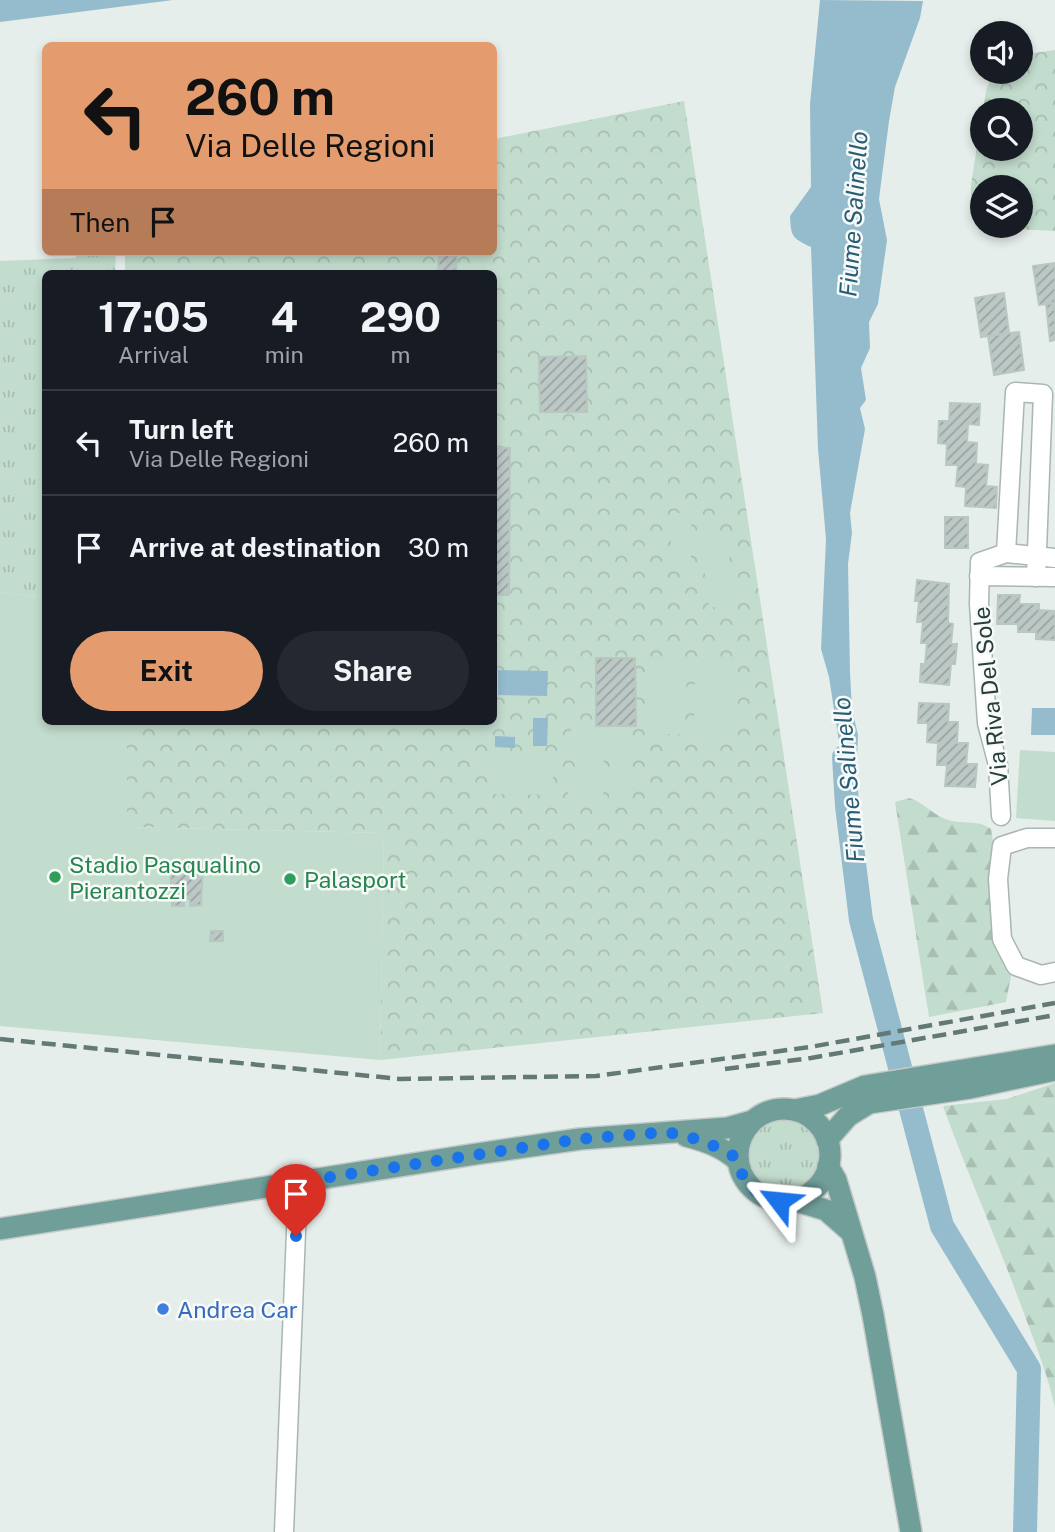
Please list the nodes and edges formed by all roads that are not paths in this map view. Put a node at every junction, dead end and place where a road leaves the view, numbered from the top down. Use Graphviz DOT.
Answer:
graph roads {
  1 [pos="1006,553"];
  2 [pos="1046,557"];
  3 [pos="979,576"];
  4 [pos="1036,577"];
  5 [pos="1055,577"];
  6 [pos="1001,816"];
  7 [pos="1055,838"];
  8 [pos="1055,972"];
  9 [pos="1055,1055"];
  10 [pos="1055,1070"];
  11 [pos="968,1080"];
  12 [pos="795,1110"];
  13 [pos="752,1121"];
  14 [pos="667,1132"];
  15 [pos="827,1140"];
  16 [pos="738,1161"];
  17 [pos="828,1166"];
  18 [pos="298,1182"];
  19 [pos="793,1200"];
  20 [pos="0,1229"];
  21 [pos="851,1233"];
  22 [pos="284,1532"];
  23 [pos="911,1532"];
  1 -- 2 [label="street"];
  1 -- 2 [label="street"];
  1 -- 3 [label="street, Via Riva Del Sole"];
  2 -- 4 [label="street"];
  3 -- 4 [label="street, Via Riva Del Sole"];
  3 -- 6 [label="street, Via Riva Del Sole"];
  4 -- 5 [label="street, Via Riva Del Sole"];
  7 -- 8 [label="street"];
  9 -- 11 [label="main road"];
  10 -- 11 [label="main road"];
  11 -- 12 [label="main road"];
  11 -- 15 [label="main road"];
  12 -- 13 [label="main road"];
  12 -- 15 [label="main road"];
  13 -- 14 [label="main road"];
  13 -- 16 [label="main road"];
  14 -- 16 [label="main road"];
  14 -- 18 [label="main road"];
  15 -- 17 [label="main road"];
  16 -- 19 [label="main road"];
  17 -- 19 [label="main road"];
  17 -- 21 [label="main road"];
  18 -- 20 [label="main road"];
  18 -- 22 [label="street"];
  19 -- 21 [label="main road"];
  21 -- 23 [label="main road"];
}
